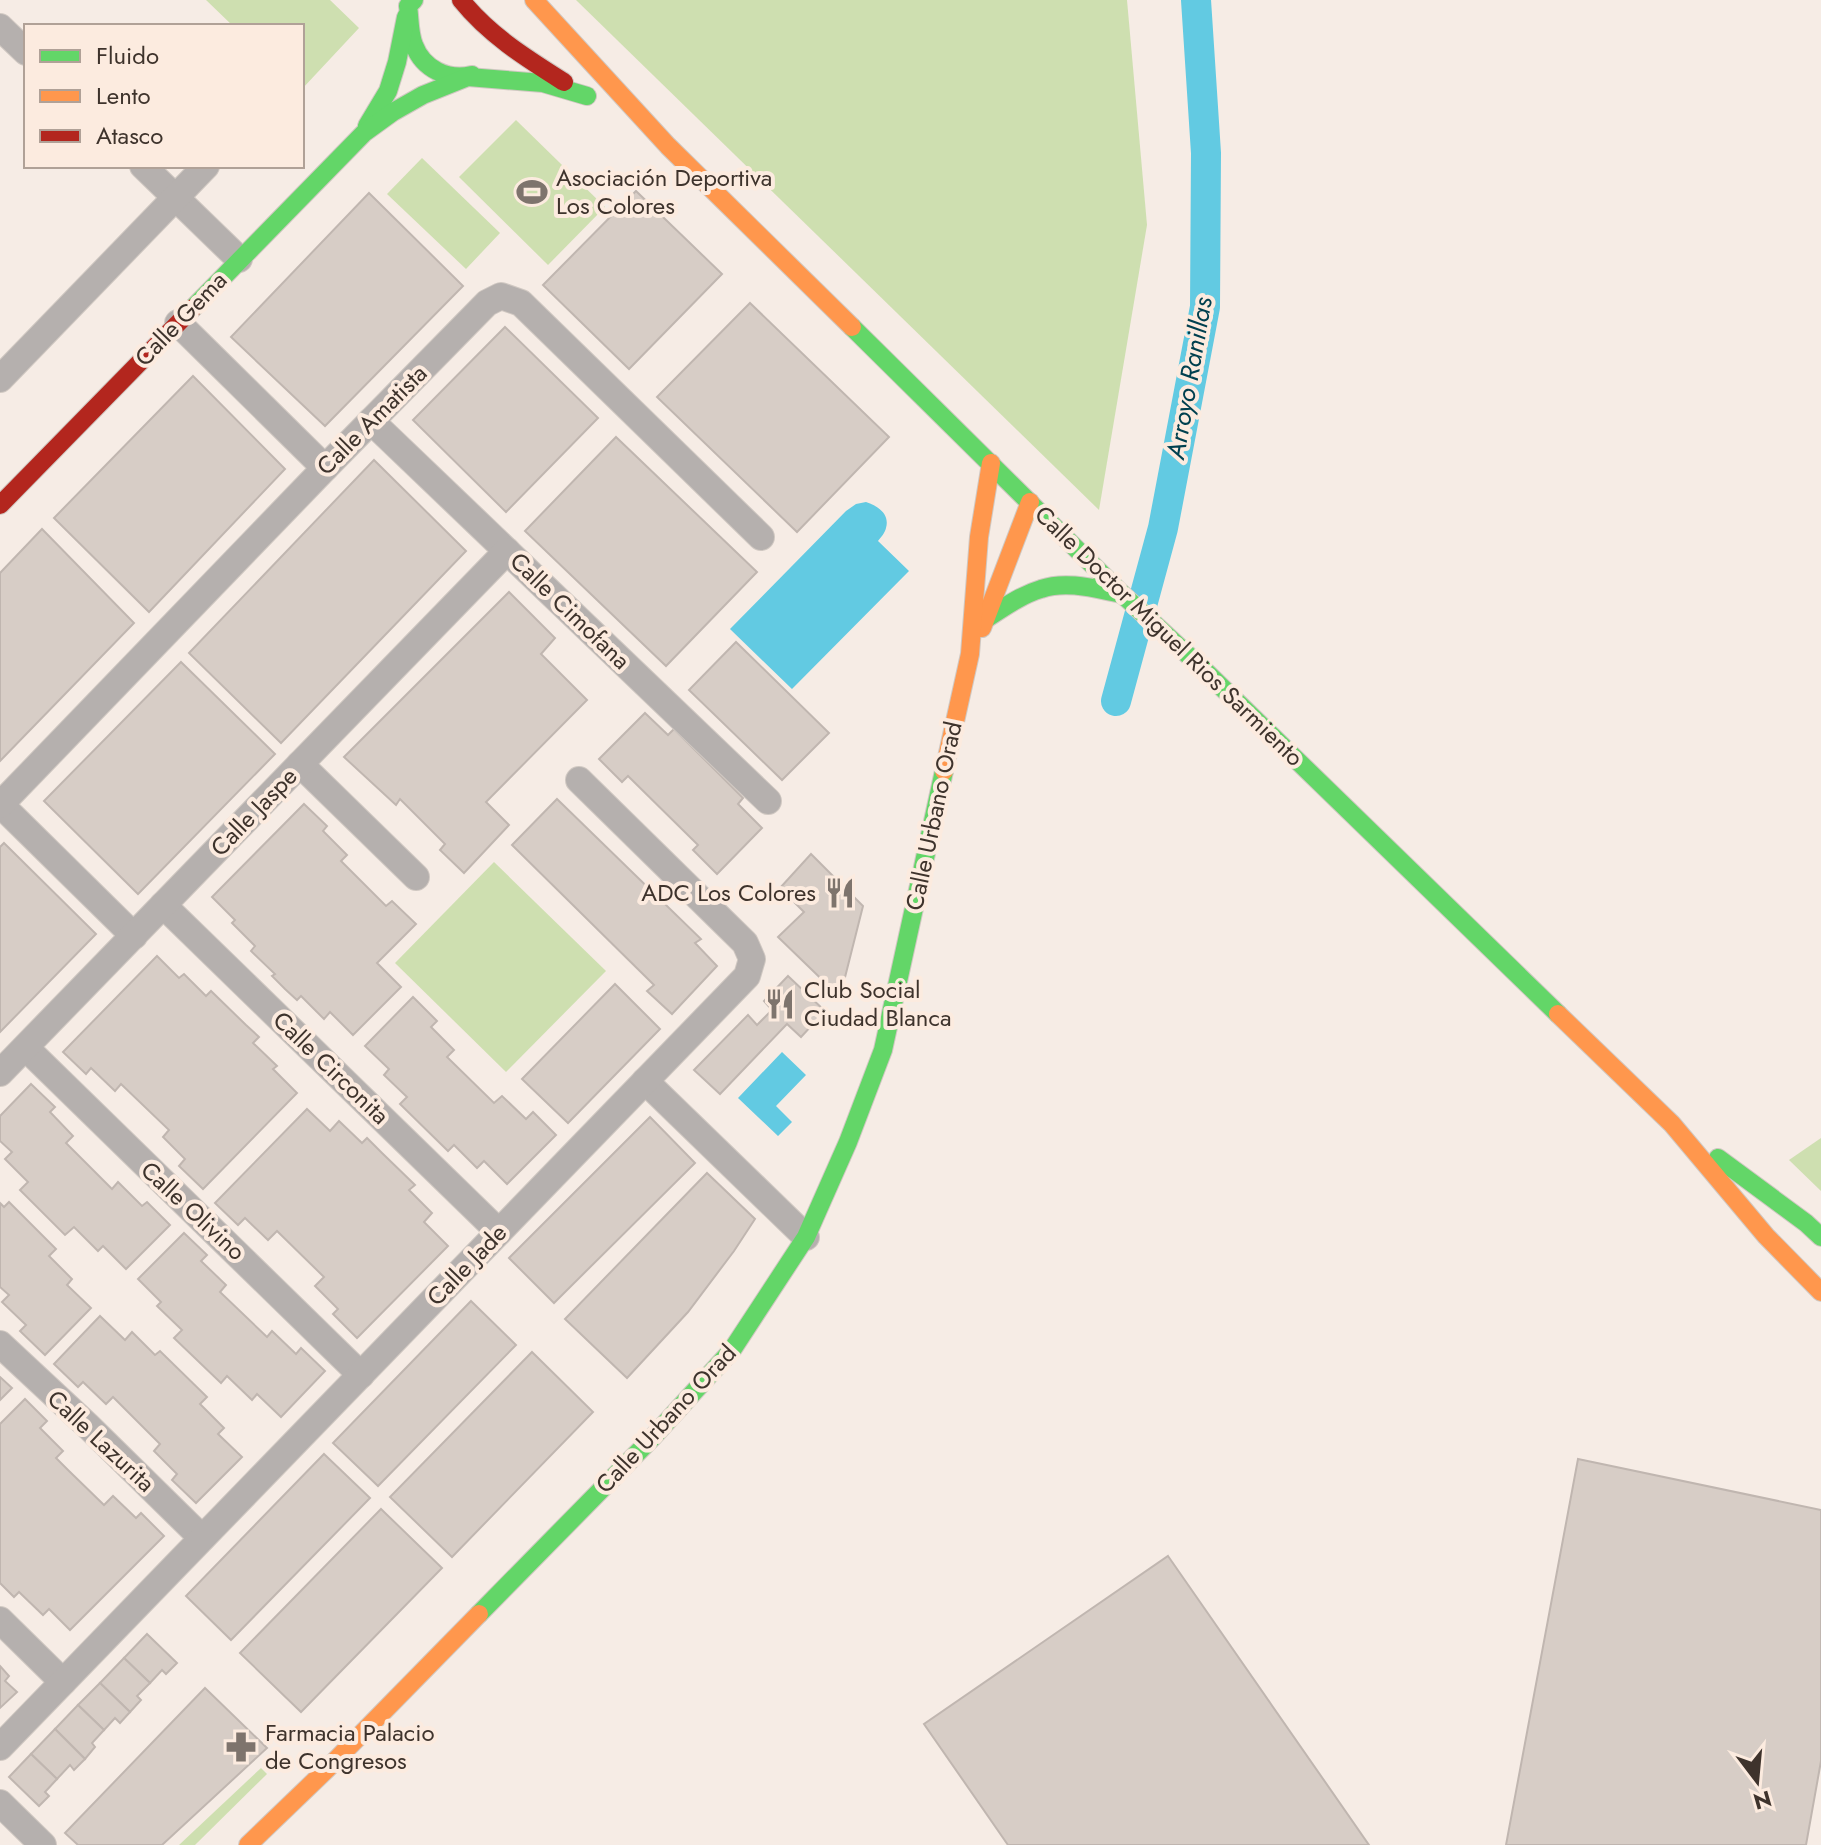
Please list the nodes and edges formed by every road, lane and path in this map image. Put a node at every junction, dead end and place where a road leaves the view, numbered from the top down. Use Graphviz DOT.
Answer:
graph roads {
  1 [pos="461,0"];
  2 [pos="525,3"];
  3 [pos="410,8"];
  4 [pos="0,27"];
  5 [pos="24,50"];
  6 [pos="507,52"];
  7 [pos="468,77"];
  8 [pos="601,105"];
  9 [pos="364,133"];
  10 [pos="668,146"];
  11 [pos="145,168"];
  12 [pos="204,168"];
  13 [pos="176,197"];
  14 [pos="239,259"];
  15 [pos="178,323"];
  16 [pos="0,379"];
  17 [pos="371,421"];
  18 [pos="991,463"];
  19 [pos="325,468"];
  20 [pos="1030,502"];
  21 [pos="0,505"];
  22 [pos="761,537"];
  23 [pos="979,537"];
  24 [pos="507,551"];
  25 [pos="1122,594"];
  26 [pos="986,619"];
  27 [pos="970,654"];
  28 [pos="300,764"];
  29 [pos="579,780"];
  30 [pos="768,801"];
  31 [pos="0,804"];
  32 [pos="416,877"];
  33 [pos="163,905"];
  34 [pos="134,936"];
  35 [pos="26,1048"];
  36 [pos="0,1073"];
  37 [pos="645,1081"];
  38 [pos="1672,1124"];
  39 [pos="499,1232"];
  40 [pos="806,1237"];
  41 [pos="1821,1237"];
  42 [pos="1821,1292"];
  43 [pos="0,1344"];
  44 [pos="361,1375"];
  45 [pos="202,1538"];
  46 [pos="0,1620"];
  47 [pos="63,1682"];
  48 [pos="0,1747"];
  49 [pos="0,1803"];
  50 [pos="43,1845"];
  51 [pos="248,1845"];
  1 -- 6 [label="street, Calle Doctor Miguel Rios Sarmiento"];
  2 -- 10 [label="street, Calle Doctor Miguel Rios Sarmiento"];
  3 -- 7 [label="street"];
  3 -- 9 [label="street, Calle Gema"];
  4 -- 5 [label="street"];
  6 -- 7 [label="street"];
  6 -- 8 [label="street, Calle Doctor Miguel Rios Sarmiento"];
  7 -- 8 [label="street, Calle Gema"];
  7 -- 9 [label="street, Calle Gema"];
  8 -- 10 [label="street, Calle Doctor Miguel Rios Sarmiento"];
  9 -- 14 [label="street, Calle Gema"];
  10 -- 18 [label="street, Calle Doctor Miguel Rios Sarmiento"];
  11 -- 13 [label="street"];
  12 -- 13 [label="street"];
  13 -- 14 [label="street"];
  13 -- 16 [label="street"];
  14 -- 15 [label="street, Calle Gema"];
  15 -- 19 [label="street"];
  15 -- 21 [label="street, Calle Gema"];
  17 -- 19 [label="street, Calle Amatista"];
  17 -- 22 [label="street, Calle Amatista"];
  17 -- 24 [label="street, Calle Cimofana"];
  18 -- 20 [label="street, Calle Doctor Miguel Rios Sarmiento"];
  18 -- 23 [label="street, Calle Urbano Orad"];
  19 -- 31 [label="street, Calle Amatista"];
  20 -- 23 [label="street"];
  20 -- 25 [label="street, Calle Doctor Miguel Rios Sarmiento"];
  20 -- 26 [label="street, Calle Urbano Orad"];
  23 -- 27 [label="street, Calle Urbano Orad"];
  24 -- 28 [label="street, Calle Jaspe"];
  24 -- 30 [label="street, Calle Cimofana"];
  25 -- 26 [label="street"];
  25 -- 38 [label="street, Calle Doctor Miguel Rios Sarmiento"];
  26 -- 27 [label="street, Calle Urbano Orad"];
  27 -- 40 [label="street, Calle Urbano Orad"];
  28 -- 32 [label="street"];
  28 -- 33 [label="street, Calle Jaspe"];
  29 -- 37 [label="street, Calle Jade"];
  31 -- 34 [label="street"];
  33 -- 34 [label="street, Calle Jaspe"];
  33 -- 39 [label="street, Calle Circonita"];
  34 -- 35 [label="street, Calle Jaspe"];
  35 -- 36 [label="street, Calle Jaspe"];
  35 -- 44 [label="street, Calle Olivino"];
  37 -- 39 [label="street, Calle Jade"];
  37 -- 40 [label="street"];
  38 -- 41 [label="street, Calle Doctor Miguel Rios Sarmiento"];
  38 -- 42 [label="street, Calle Doctor Miguel Rios Sarmiento"];
  39 -- 44 [label="street, Calle Jade"];
  40 -- 51 [label="street, Calle Urbano Orad"];
  43 -- 45 [label="street, Calle Lazurita"];
  44 -- 45 [label="street, Calle Jade"];
  45 -- 47 [label="street, Calle Jade"];
  46 -- 47 [label="street"];
  47 -- 48 [label="street, Calle Jade"];
  49 -- 50 [label="street"];
}
